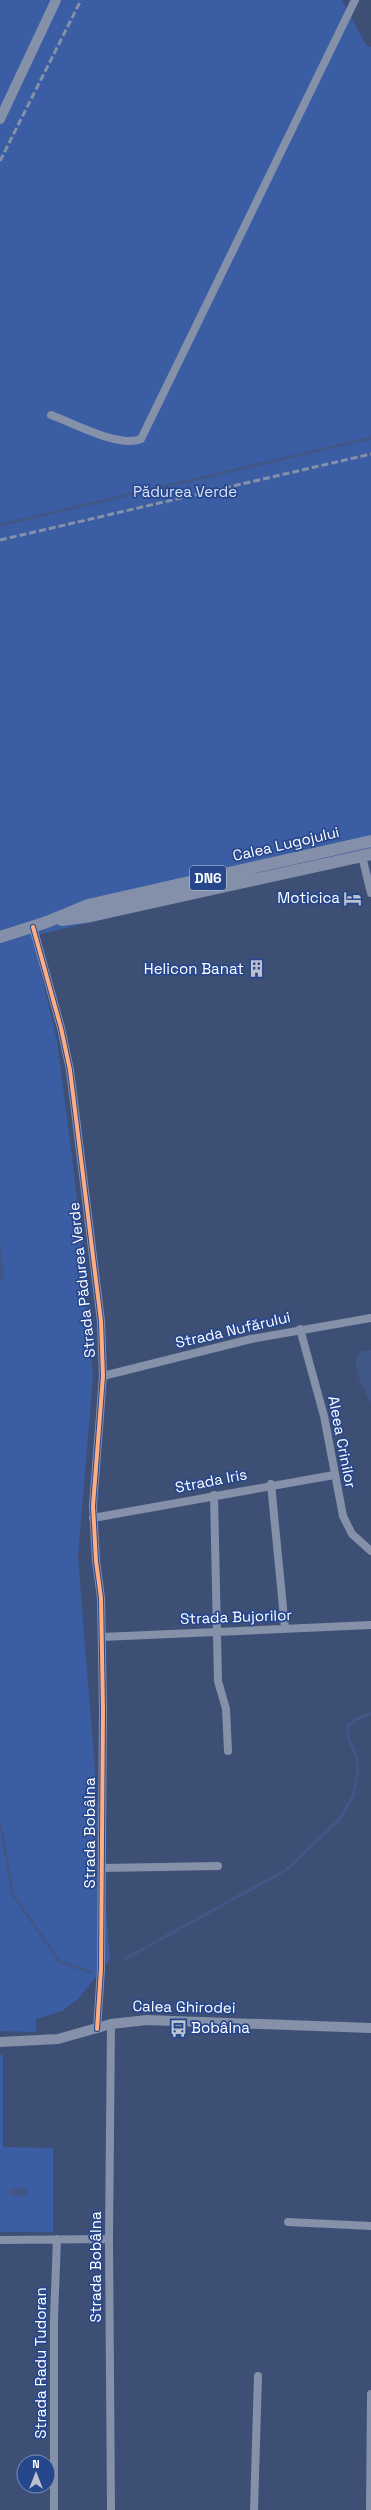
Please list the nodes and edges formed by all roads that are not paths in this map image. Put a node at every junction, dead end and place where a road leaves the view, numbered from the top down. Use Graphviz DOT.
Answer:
graph roads {
  1 [pos="56,0"];
  2 [pos="354,0"];
  3 [pos="0,119"];
  4 [pos="51,414"];
  5 [pos="371,841"];
  6 [pos="367,855"];
  7 [pos="371,893"];
  8 [pos="47,922"];
  9 [pos="33,927"];
  10 [pos="0,937"];
  11 [pos="371,1318"];
  12 [pos="300,1329"];
  13 [pos="103,1376"];
  14 [pos="334,1475"];
  15 [pos="271,1484"];
  16 [pos="214,1495"];
  17 [pos="93,1518"];
  18 [pos="371,1551"];
  19 [pos="371,1625"];
  20 [pos="285,1628"];
  21 [pos="217,1631"];
  22 [pos="102,1637"];
  23 [pos="228,1751"];
  24 [pos="218,1866"];
  25 [pos="102,1868"];
  26 [pos="112,2024"];
  27 [pos="371,2028"];
  28 [pos="97,2029"];
  29 [pos="0,2042"];
  30 [pos="288,2222"];
  31 [pos="371,2226"];
  32 [pos="57,2239"];
  33 [pos="109,2239"];
  34 [pos="0,2240"];
  35 [pos="258,2376"];
  36 [pos="371,2394"];
  37 [pos="54,2510"];
  38 [pos="111,2510"];
  39 [pos="254,2510"];
  40 [pos="370,2510"];
  1 -- 3 [label="street"];
  2 -- 4 [label="street"];
  5 -- 8 [label="main road, Calea Lugojului / DN6"];
  6 -- 7 [label="street"];
  6 -- 8 [label="main road, Calea Lugojului / DN6"];
  8 -- 9 [label="main road, Calea Lugojului / DN6"];
  9 -- 10 [label="main road, DN6"];
  9 -- 13 [label="street, Strada Pădurea Verde"];
  11 -- 12 [label="street, Strada Nufărului"];
  12 -- 13 [label="street, Strada Nufărului"];
  12 -- 14 [label="street, Aleea Crinilor"];
  13 -- 17 [label="street, Strada Pădurea Verde"];
  14 -- 15 [label="street, Strada Iris"];
  14 -- 18 [label="street, Aleea Crinilor"];
  15 -- 16 [label="street, Strada Iris"];
  15 -- 20 [label="street"];
  16 -- 17 [label="street, Strada Iris"];
  16 -- 21 [label="street"];
  17 -- 22 [label="street, Strada Pădurea Verde"];
  19 -- 20 [label="street, Strada Bujorilor"];
  20 -- 21 [label="street, Strada Bujorilor"];
  21 -- 22 [label="street, Strada Bujorilor"];
  21 -- 23 [label="street"];
  22 -- 25 [label="street, Strada Bobâlna"];
  24 -- 25 [label="street"];
  25 -- 28 [label="street, Strada Bobâlna"];
  26 -- 27 [label="street, Calea Ghirodei"];
  26 -- 28 [label="street, Calea Ghirodei"];
  26 -- 33 [label="street, Strada Bobâlna"];
  28 -- 29 [label="street, Calea Ghirodei"];
  30 -- 31 [label="street"];
  32 -- 33 [label="street"];
  32 -- 34 [label="street"];
  32 -- 37 [label="street, Strada Radu Tudoran"];
  33 -- 38 [label="street, Strada Bobâlna"];
  35 -- 39 [label="street"];
  36 -- 40 [label="street"];
}
